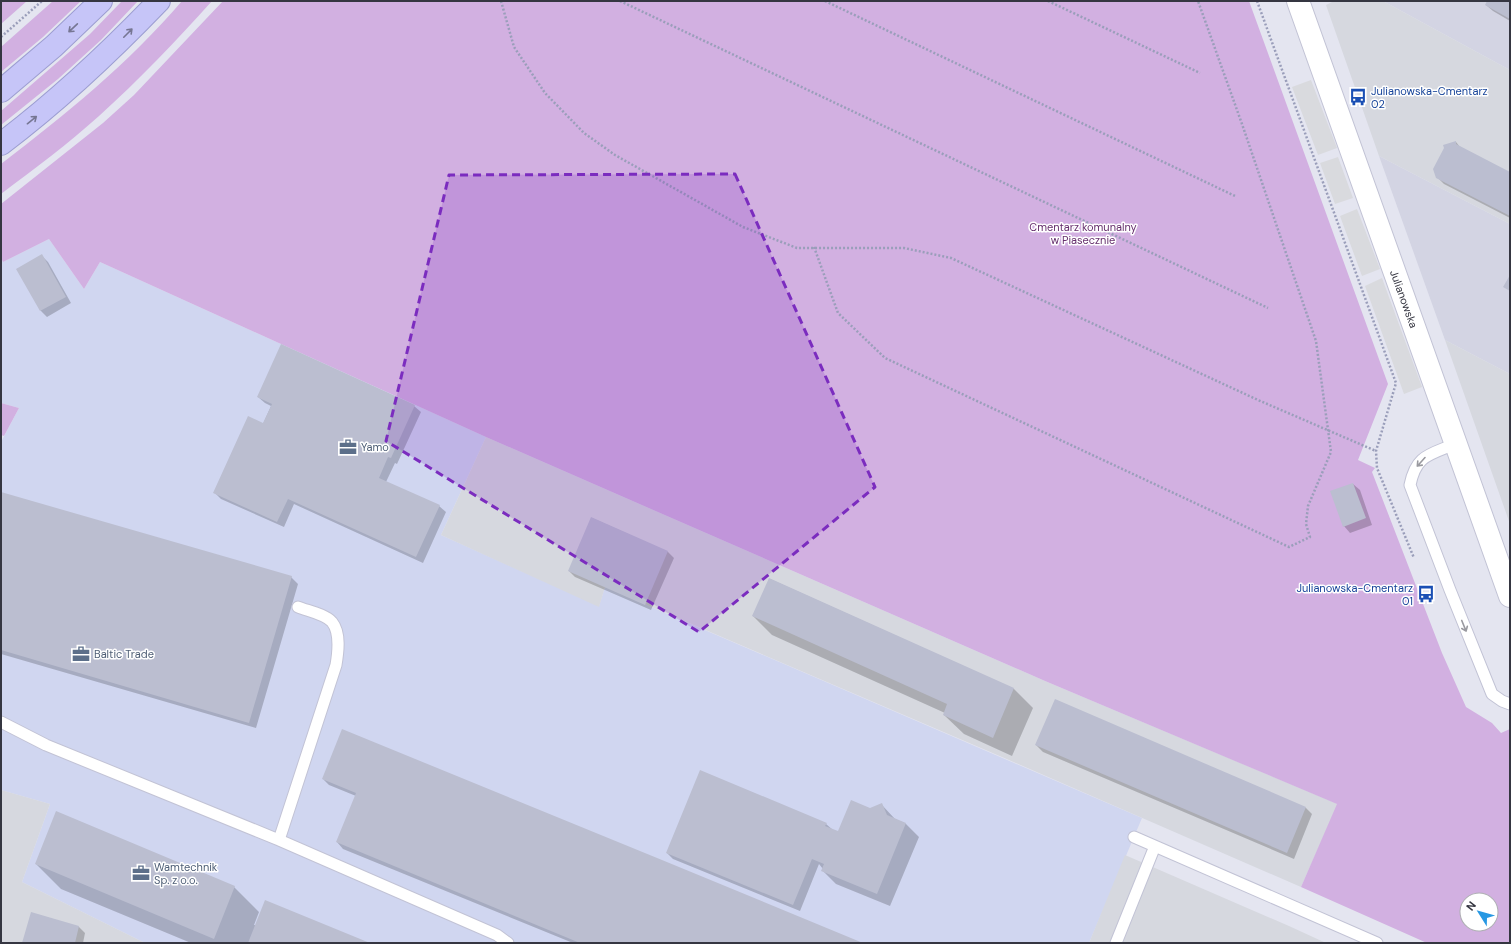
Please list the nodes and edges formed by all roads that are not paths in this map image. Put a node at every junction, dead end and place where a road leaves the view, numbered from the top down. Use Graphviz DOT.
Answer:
graph roads {
  1 [pos="101,1"];
  2 [pos="159,1"];
  3 [pos="1298,1"];
  4 [pos="1,91"];
  5 [pos="1,144"];
  6 [pos="1455,444"];
  7 [pos="1510,596"];
  8 [pos="298,607"];
  9 [pos="1510,704"];
  10 [pos="1,722"];
  11 [pos="1134,837"];
  12 [pos="279,840"];
  13 [pos="1155,846"];
  14 [pos="508,943"];
  15 [pos="1116,943"];
  16 [pos="1377,943"];
  1 -- 4 [label="main road, one-way"];
  5 -- 2 [label="main road, one-way"];
  3 -- 6 [label="street, Julianowska"];
  6 -- 7 [label="street, Julianowska"];
  6 -- 9 [label="lane, one-way"];
  8 -- 12 [label="lane"];
  10 -- 12 [label="lane"];
  11 -- 13 [label="lane"];
  12 -- 14 [label="lane"];
  13 -- 15 [label="lane"];
  13 -- 16 [label="lane"];
}
